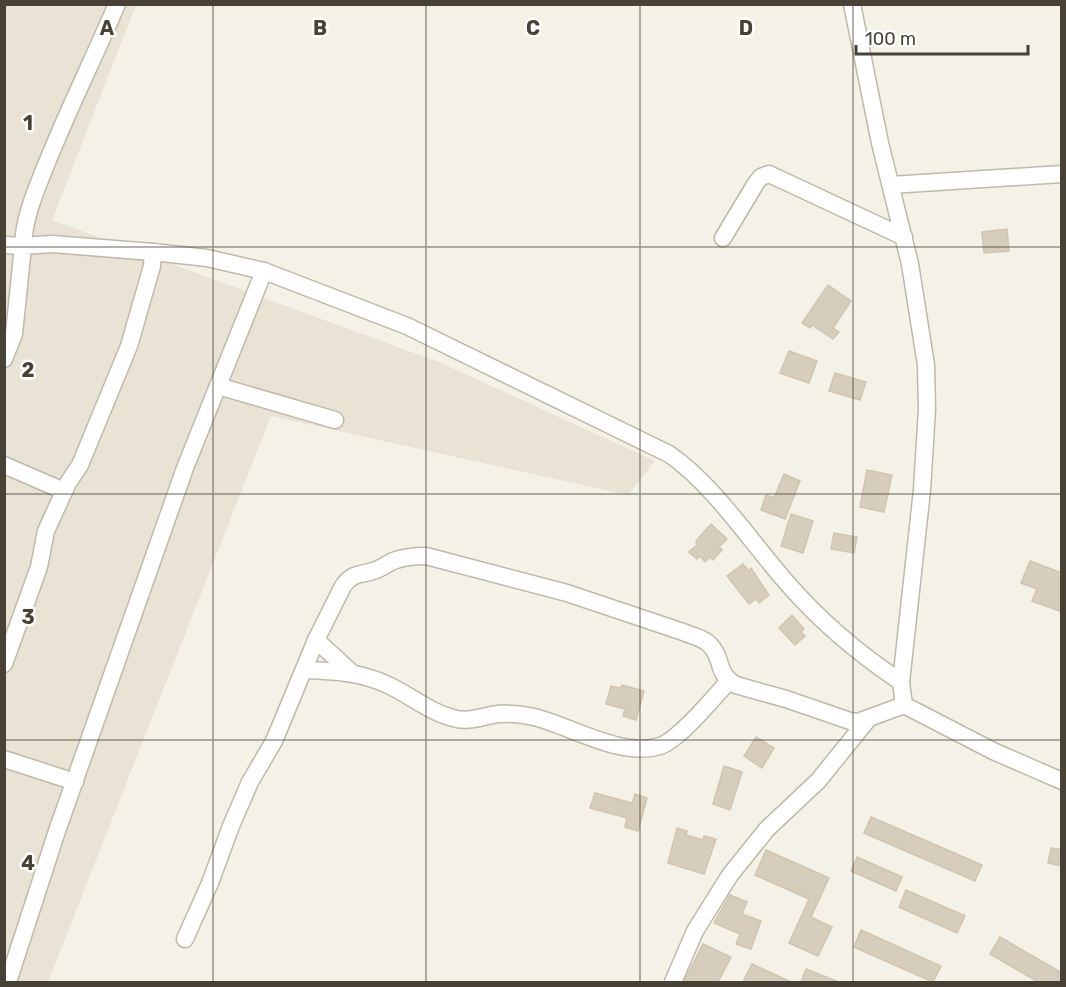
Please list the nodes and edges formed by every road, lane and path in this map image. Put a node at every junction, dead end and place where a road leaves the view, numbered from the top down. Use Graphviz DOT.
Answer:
graph roads {
  1 [pos="117,4"];
  2 [pos="852,4"];
  3 [pos="1062,174"];
  4 [pos="891,185"];
  5 [pos="904,237"];
  6 [pos="723,238"];
  7 [pos="4,245"];
  8 [pos="23,246"];
  9 [pos="153,252"];
  10 [pos="264,271"];
  11 [pos="4,359"];
  12 [pos="218,386"];
  13 [pos="335,420"];
  14 [pos="4,465"];
  15 [pos="64,491"];
  16 [pos="316,640"];
  17 [pos="4,664"];
  18 [pos="304,670"];
  19 [pos="351,672"];
  20 [pos="729,681"];
  21 [pos="901,682"];
  22 [pos="904,705"];
  23 [pos="869,718"];
  24 [pos="4,759"];
  25 [pos="1062,781"];
  26 [pos="75,782"];
  27 [pos="185,939"];
  28 [pos="8,982"];
  29 [pos="673,982"];
  1 -- 8 [label="street"];
  2 -- 4 [label="street"];
  3 -- 4 [label="street"];
  4 -- 5 [label="street"];
  5 -- 6 [label="street"];
  5 -- 21 [label="street"];
  7 -- 8 [label="street"];
  8 -- 9 [label="street"];
  8 -- 11 [label="street"];
  9 -- 10 [label="street"];
  9 -- 15 [label="street"];
  10 -- 12 [label="street"];
  10 -- 21 [label="street"];
  12 -- 13 [label="street"];
  12 -- 26 [label="street"];
  14 -- 15 [label="street"];
  15 -- 17 [label="street"];
  16 -- 18 [label="street"];
  16 -- 19 [label="street"];
  16 -- 20 [label="street"];
  18 -- 19 [label="street"];
  18 -- 27 [label="street"];
  19 -- 20 [label="street"];
  20 -- 23 [label="street"];
  21 -- 22 [label="street"];
  22 -- 23 [label="street"];
  22 -- 25 [label="street"];
  23 -- 29 [label="street"];
  24 -- 26 [label="street"];
  26 -- 28 [label="street"];
}
